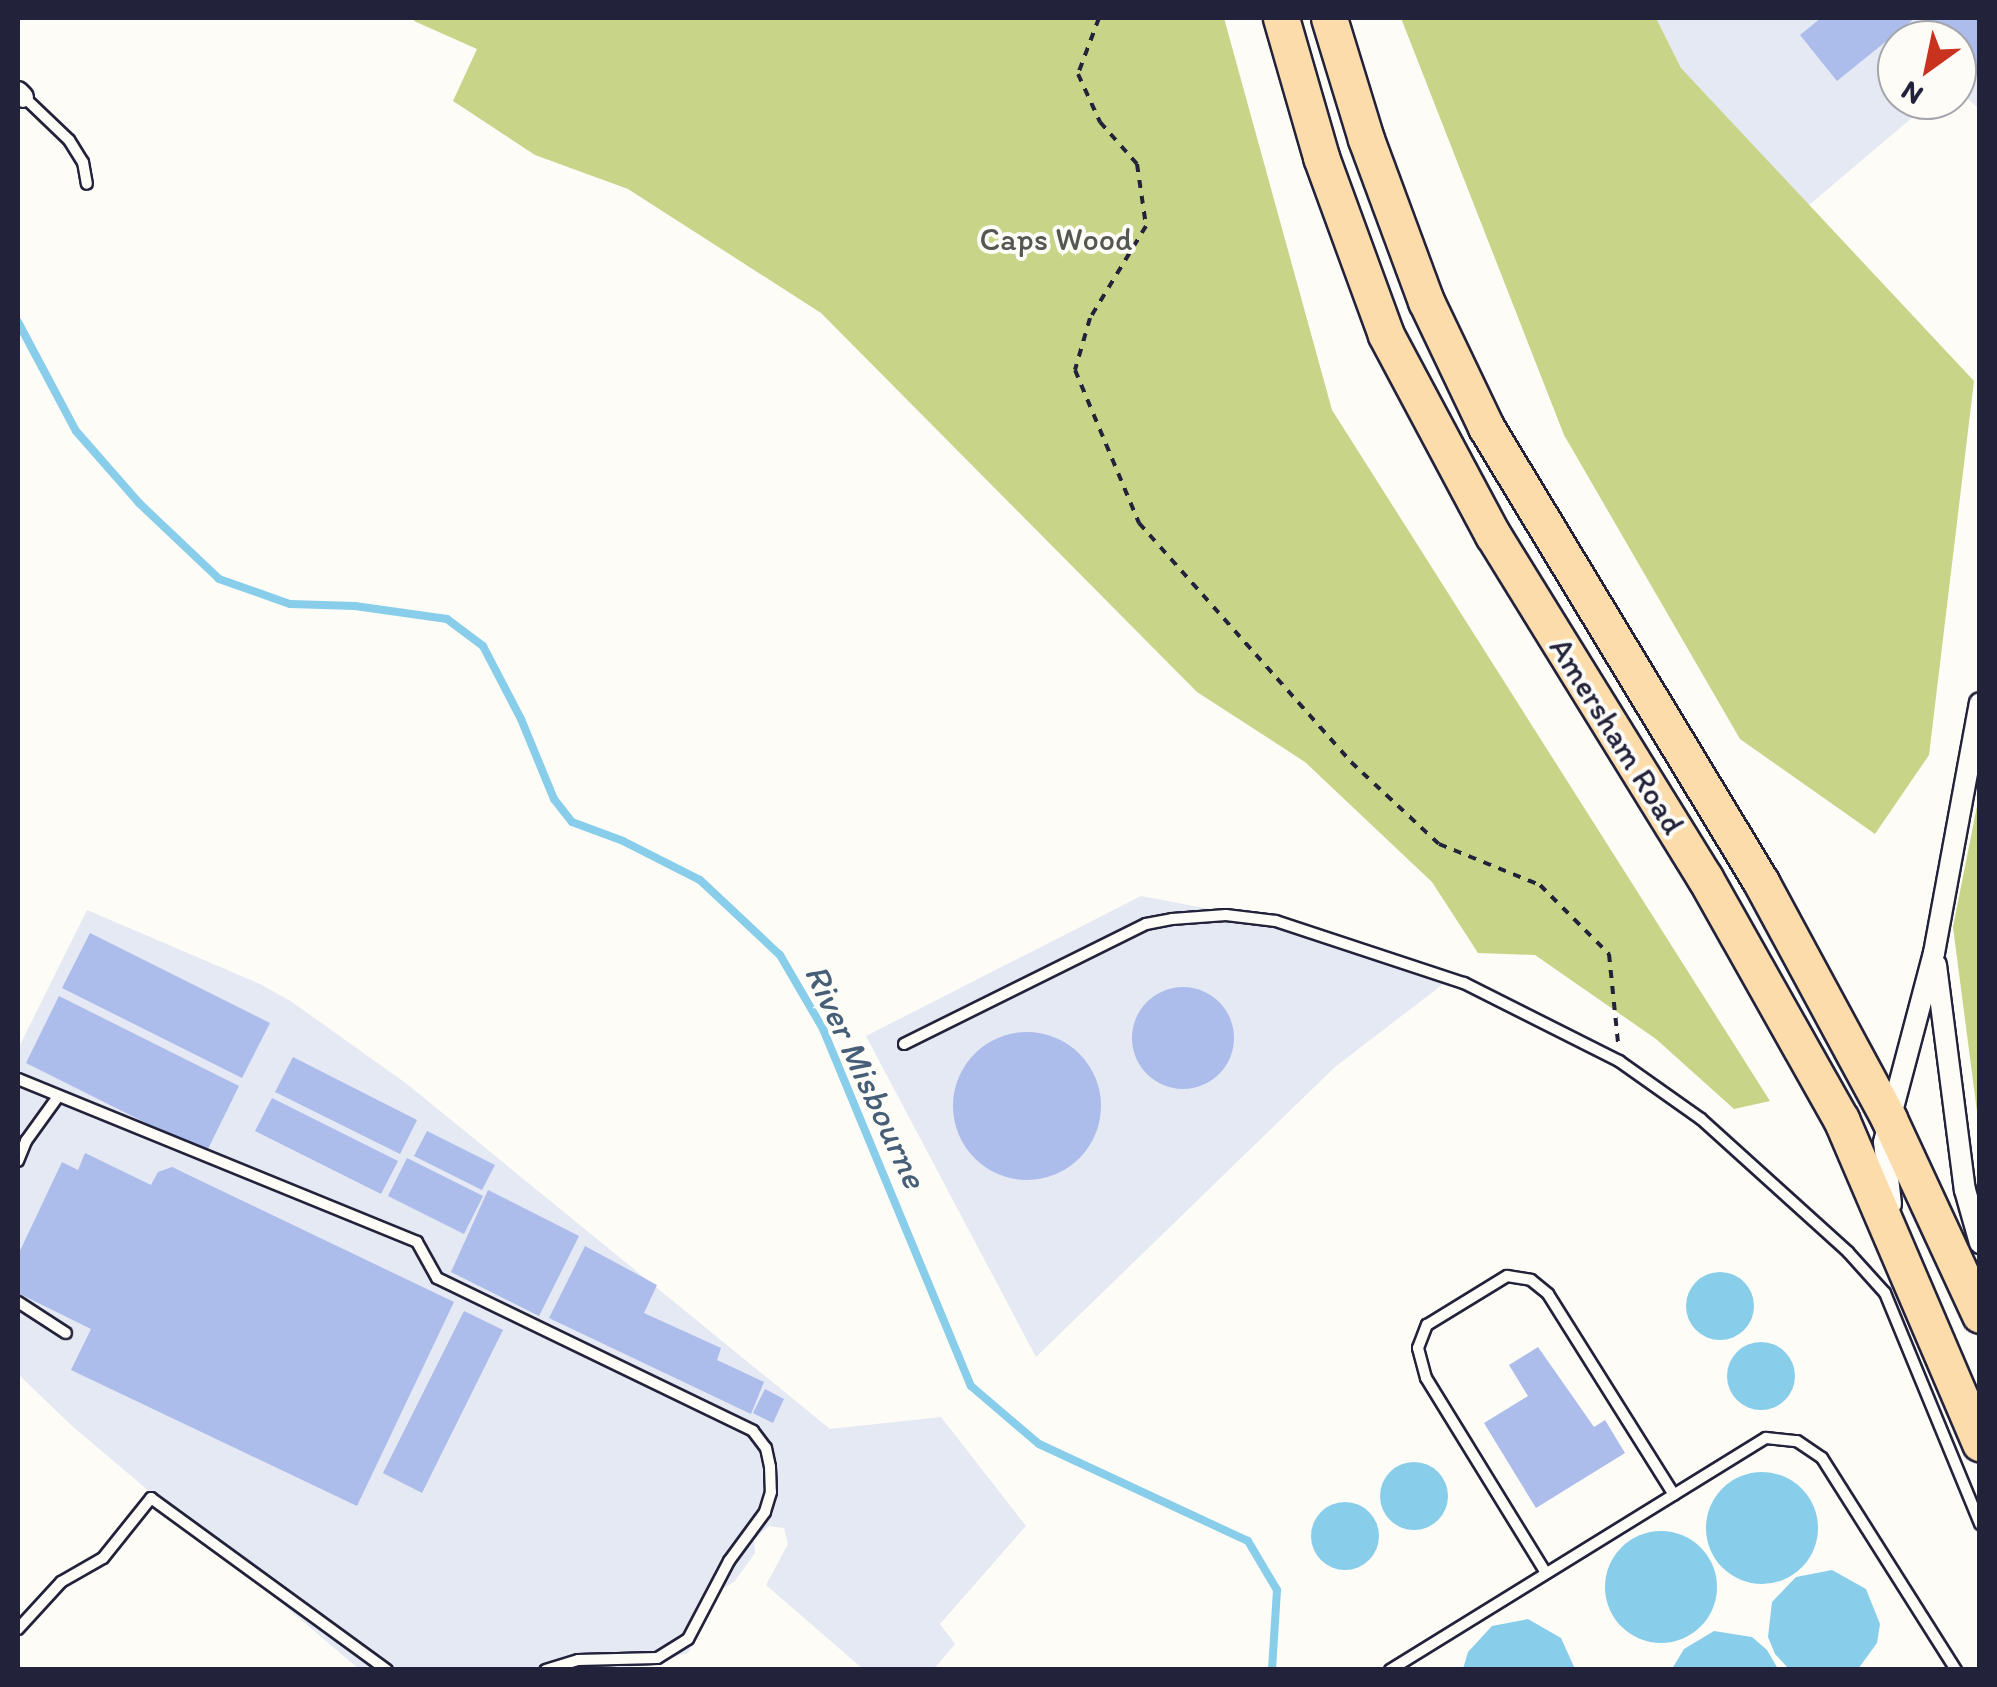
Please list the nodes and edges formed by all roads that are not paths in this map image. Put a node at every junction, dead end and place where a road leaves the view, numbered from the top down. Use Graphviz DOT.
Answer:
graph roads {
  1 [pos="1281,18"];
  2 [pos="1330,18"];
  3 [pos="20,94"];
  4 [pos="86,184"];
  5 [pos="1980,703"];
  6 [pos="1934,953"];
  7 [pos="904,1044"];
  8 [pos="18,1079"];
  9 [pos="57,1098"];
  10 [pos="1889,1119"];
  11 [pos="18,1161"];
  12 [pos="1980,1242"];
  13 [pos="1901,1254"];
  14 [pos="18,1302"];
  15 [pos="1980,1315"];
  16 [pos="66,1333"];
  17 [pos="1980,1444"];
  18 [pos="1674,1495"];
  19 [pos="1980,1524"];
  20 [pos="1546,1574"];
  21 [pos="18,1629"];
  22 [pos="387,1670"];
  23 [pos="546,1670"];
  24 [pos="1390,1670"];
  25 [pos="1956,1670"];
  1 -- 13 [label="highway, Amersham Road"];
  2 -- 10 [label="highway"];
  3 -- 4 [label="lane"];
  5 -- 6 [label="street"];
  6 -- 10 [label="street"];
  6 -- 12 [label="street"];
  7 -- 19 [label="lane"];
  8 -- 9 [label="lane"];
  9 -- 11 [label="lane"];
  9 -- 23 [label="lane"];
  10 -- 13 [label="street"];
  10 -- 15 [label="highway"];
  13 -- 17 [label="highway, Amersham Road"];
  14 -- 16 [label="lane"];
  18 -- 20 [label="lane"];
  18 -- 20 [label="lane"];
  18 -- 25 [label="lane"];
  20 -- 24 [label="lane"];
  21 -- 22 [label="lane"];
}
